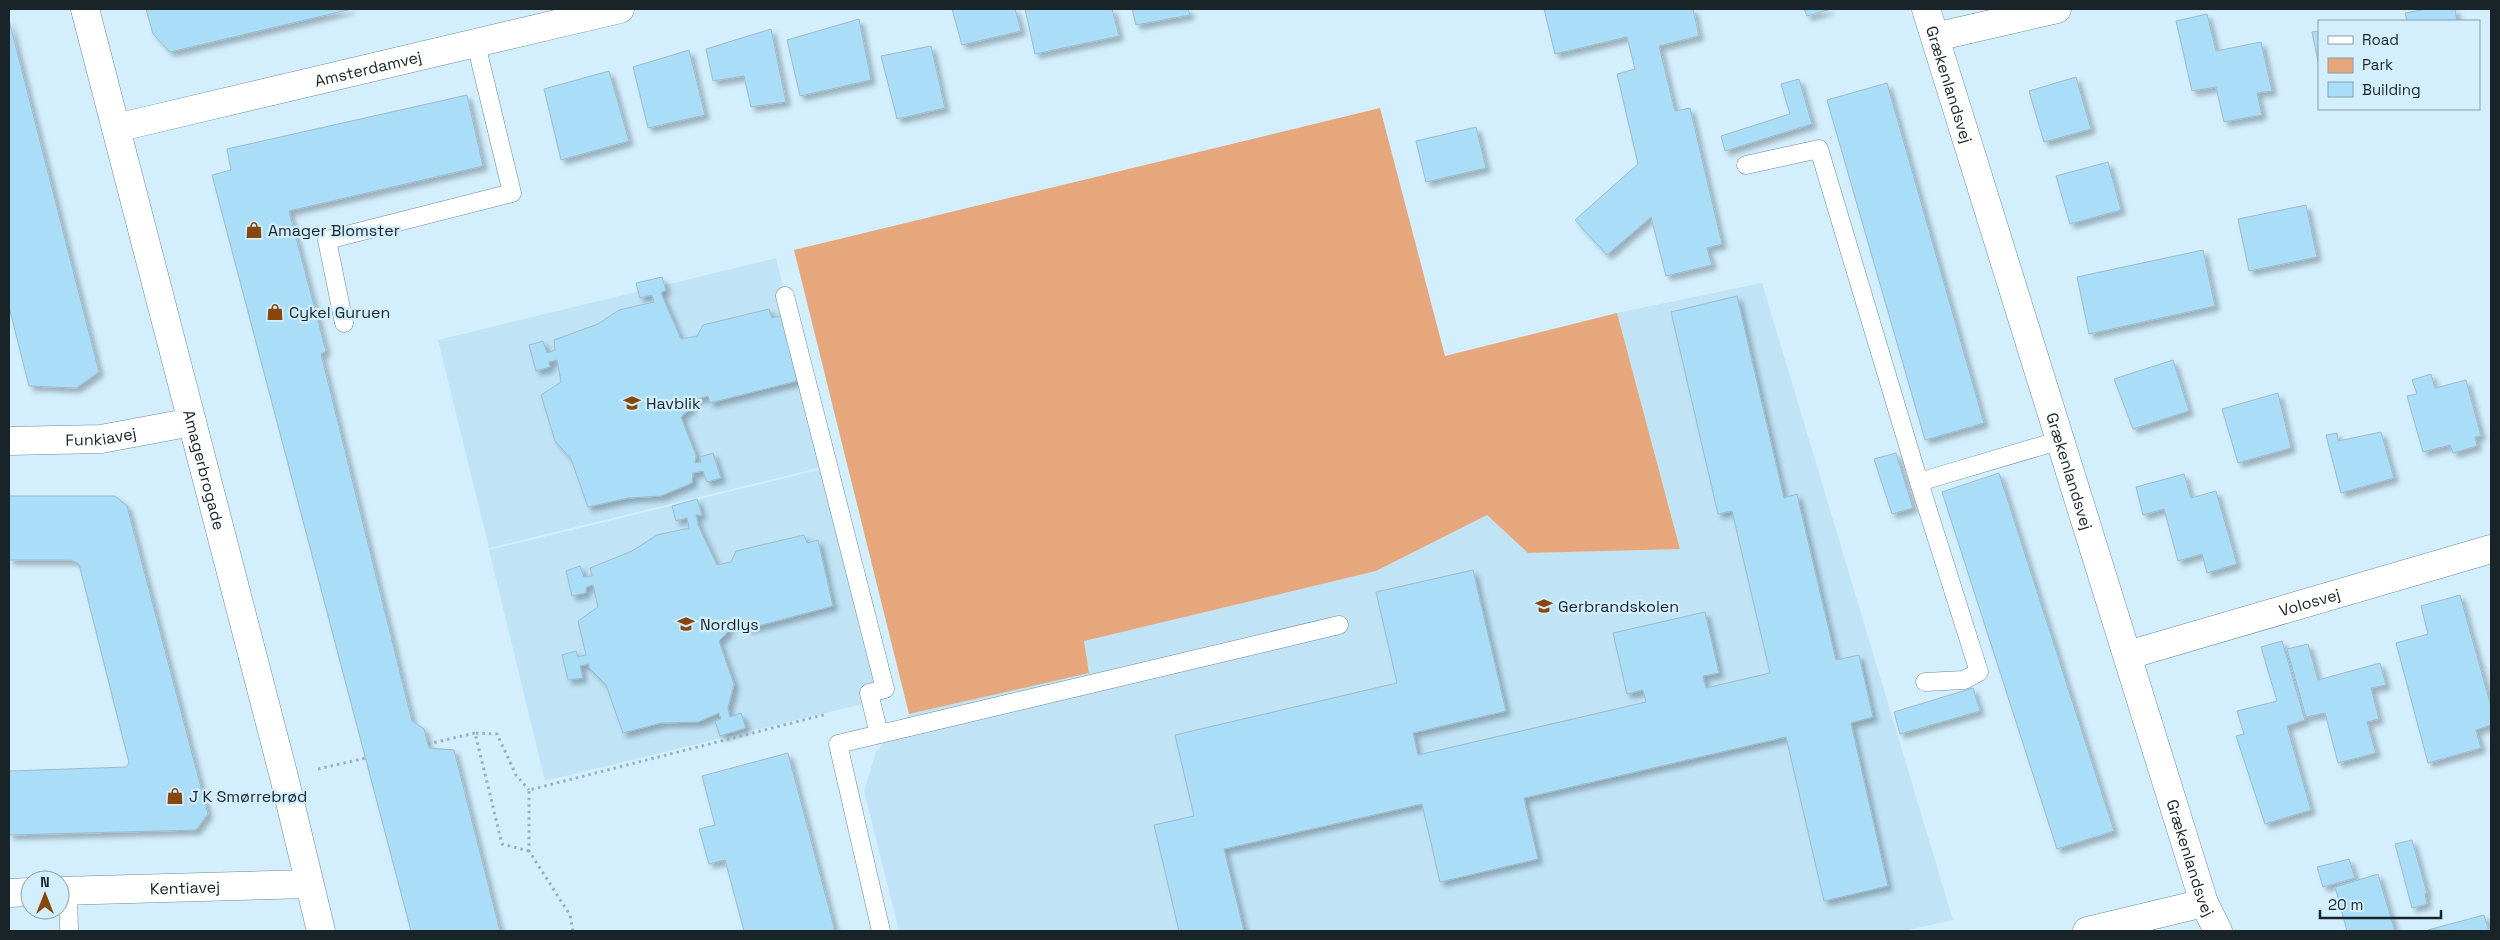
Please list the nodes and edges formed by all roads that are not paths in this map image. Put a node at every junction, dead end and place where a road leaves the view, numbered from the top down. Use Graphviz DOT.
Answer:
graph roads {
  1 [pos="85,9"];
  2 [pos="620,9"];
  3 [pos="1926,9"];
  4 [pos="2058,9"];
  5 [pos="1935,37"];
  6 [pos="476,44"];
  7 [pos="116,128"];
  8 [pos="1746,165"];
  9 [pos="786,296"];
  10 [pos="344,323"];
  11 [pos="192,422"];
  12 [pos="2061,440"];
  13 [pos="9,441"];
  14 [pos="1919,482"];
  15 [pos="2491,549"];
  16 [pos="1340,625"];
  17 [pos="2128,655"];
  18 [pos="1925,682"];
  19 [pos="879,734"];
  20 [pos="309,884"];
  21 [pos="70,891"];
  22 [pos="2204,903"];
  23 [pos="321,931"];
  24 [pos="881,931"];
  25 [pos="2087,931"];
  26 [pos="2218,931"];
  1 -- 7 [label="street, Amagerbrogade"];
  2 -- 6 [label="street, Amsterdamvej"];
  3 -- 5 [label="street, Grækenlandsvej"];
  4 -- 5 [label="street"];
  5 -- 12 [label="street, Grækenlandsvej"];
  6 -- 7 [label="street, Amsterdamvej"];
  6 -- 10 [label="lane"];
  7 -- 11 [label="street, Amagerbrogade"];
  8 -- 14 [label="lane"];
  9 -- 19 [label="lane"];
  11 -- 13 [label="street, Funkiavej"];
  11 -- 20 [label="street, Amagerbrogade"];
  12 -- 14 [label="lane"];
  12 -- 17 [label="street, Grækenlandsvej"];
  14 -- 18 [label="lane"];
  15 -- 17 [label="street, Volosvej"];
  16 -- 19 [label="lane"];
  17 -- 22 [label="street, Grækenlandsvej"];
  19 -- 24 [label="lane"];
  20 -- 21 [label="street, Kentiavej"];
  20 -- 23 [label="street, Amagerbrogade"];
  22 -- 25 [label="street"];
  22 -- 26 [label="street, Grækenlandsvej"];
}
